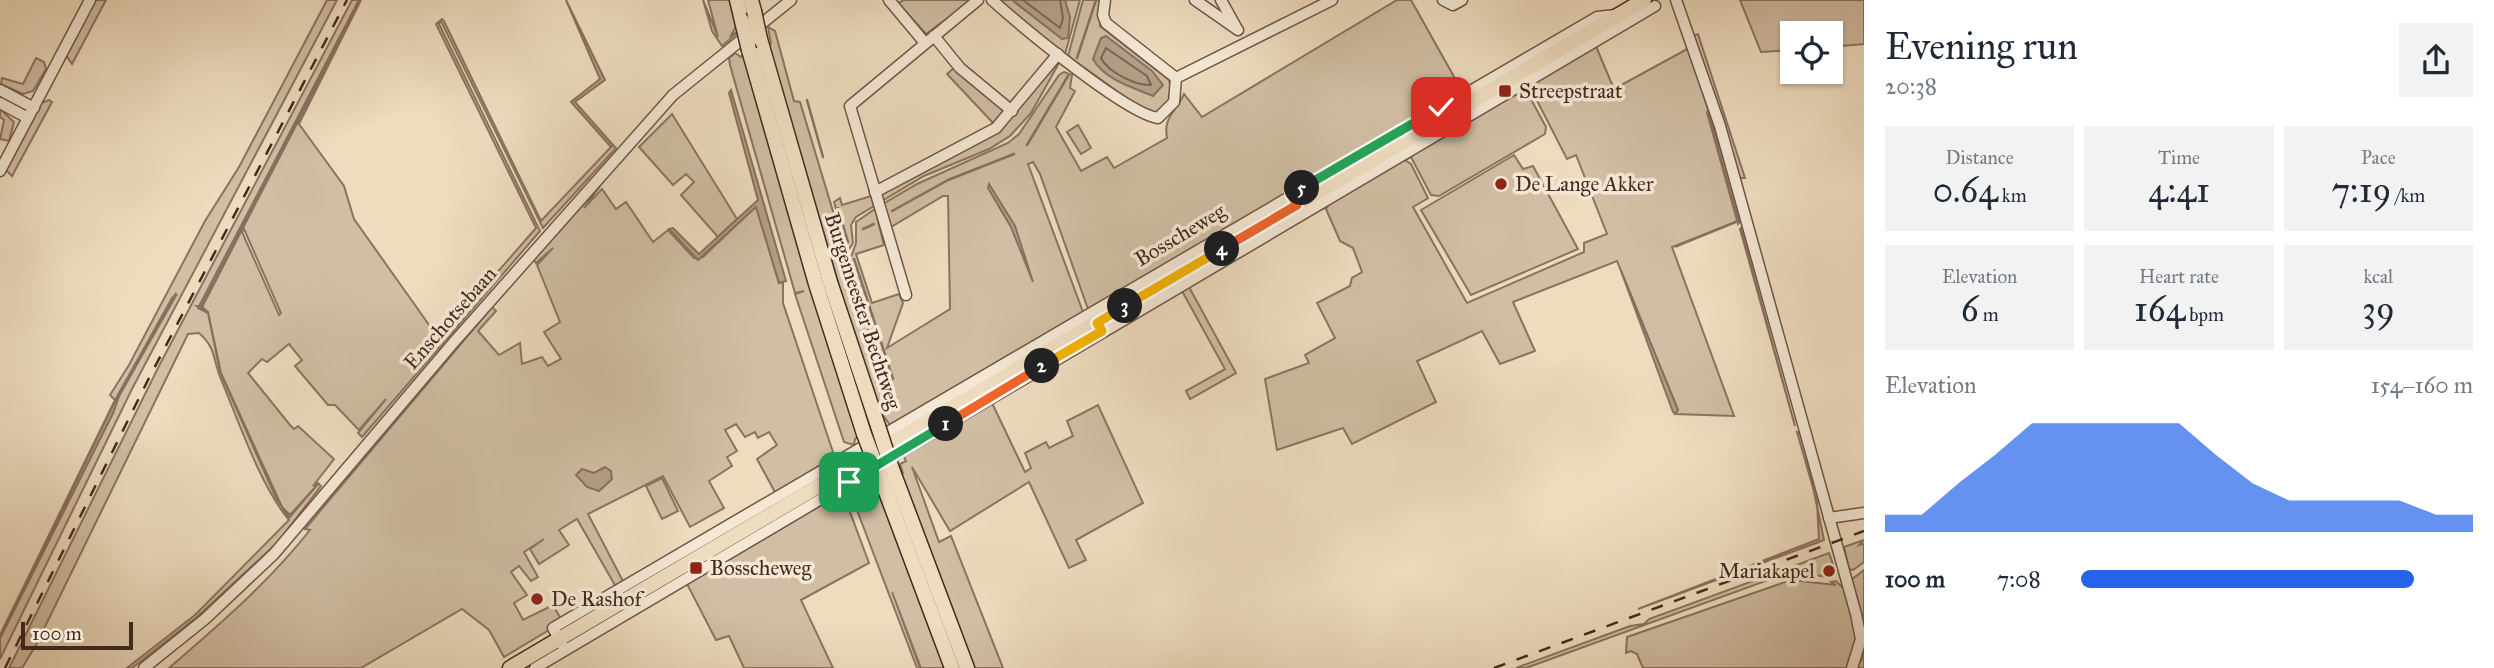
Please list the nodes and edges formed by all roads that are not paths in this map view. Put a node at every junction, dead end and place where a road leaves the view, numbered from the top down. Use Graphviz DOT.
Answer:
graph roads {
  1 [pos="90,0"];
  2 [pos="737,0"];
  3 [pos="791,0"];
  4 [pos="889,0"];
  5 [pos="978,0"];
  6 [pos="992,0"];
  7 [pos="1105,0"];
  8 [pos="1195,0"];
  9 [pos="1220,0"];
  10 [pos="1302,0"];
  11 [pos="1332,0"];
  12 [pos="1443,0"];
  13 [pos="1462,0"];
  14 [pos="1676,0"];
  15 [pos="1650,3"];
  16 [pos="752,5"];
  17 [pos="1308,12"];
  18 [pos="1619,15"];
  19 [pos="1238,30"];
  20 [pos="930,40"];
  21 [pos="1245,44"];
  22 [pos="1058,54"];
  23 [pos="1176,78"];
  24 [pos="1522,80"];
  25 [pos="0,90"];
  26 [pos="0,103"];
  27 [pos="1012,111"];
  28 [pos="31,113"];
  29 [pos="0,171"];
  30 [pos="875,192"];
  31 [pos="1294,200"];
  32 [pos="905,295"];
  33 [pos="1097,322"];
  34 [pos="886,473"];
  35 [pos="1864,513"];
  36 [pos="1829,518"];
  37 [pos="562,644"];
  38 [pos="144,668"];
  39 [pos="510,668"];
  40 [pos="535,668"];
  41 [pos="952,668"];
  42 [pos="967,668"];
  43 [pos="1852,668"];
  1 -- 28 [label="street"];
  2 -- 34 [label="main road, Burgemeester Bechtweg, bridge"];
  3 -- 38 [label="street, Enschotsebaan"];
  4 -- 20 [label="street"];
  5 -- 20 [label="street"];
  6 -- 22 [label="street"];
  7 -- 23 [label="street"];
  8 -- 19 [label="street"];
  9 -- 19 [label="street"];
  10 -- 17 [label="street"];
  11 -- 17 [label="street"];
  12 -- 13 [label="street"];
  14 -- 36 [label="street"];
  15 -- 18 [label="main road, Bosscheweg"];
  15 -- 24 [label="street, Bosscheweg"];
  16 -- 34 [label="main road, Burgemeester Bechtweg, bridge"];
  17 -- 21 [label="street"];
  18 -- 24 [label="main road, Bosscheweg"];
  18 -- 31 [label="street, Bosscheweg"];
  19 -- 21 [label="street"];
  20 -- 27 [label="street"];
  20 -- 30 [label="street"];
  21 -- 23 [label="street"];
  22 -- 23 [label="street"];
  22 -- 27 [label="street"];
  24 -- 31 [label="main road, Bosscheweg"];
  24 -- 33 [label="street, Bosscheweg"];
  25 -- 28 [label="street"];
  26 -- 28 [label="street"];
  27 -- 30 [label="street"];
  28 -- 29 [label="street"];
  30 -- 32 [label="street"];
  31 -- 33 [label="main road, Bosscheweg"];
  33 -- 37 [label="main road, Bosscheweg"];
  34 -- 41 [label="main road, Burgemeester Bechtweg"];
  34 -- 42 [label="main road, Burgemeester Bechtweg"];
  35 -- 36 [label="street"];
  36 -- 43 [label="street"];
  37 -- 39 [label="main road, Bosscheweg"];
  37 -- 40 [label="street, Bosscheweg"];
}
